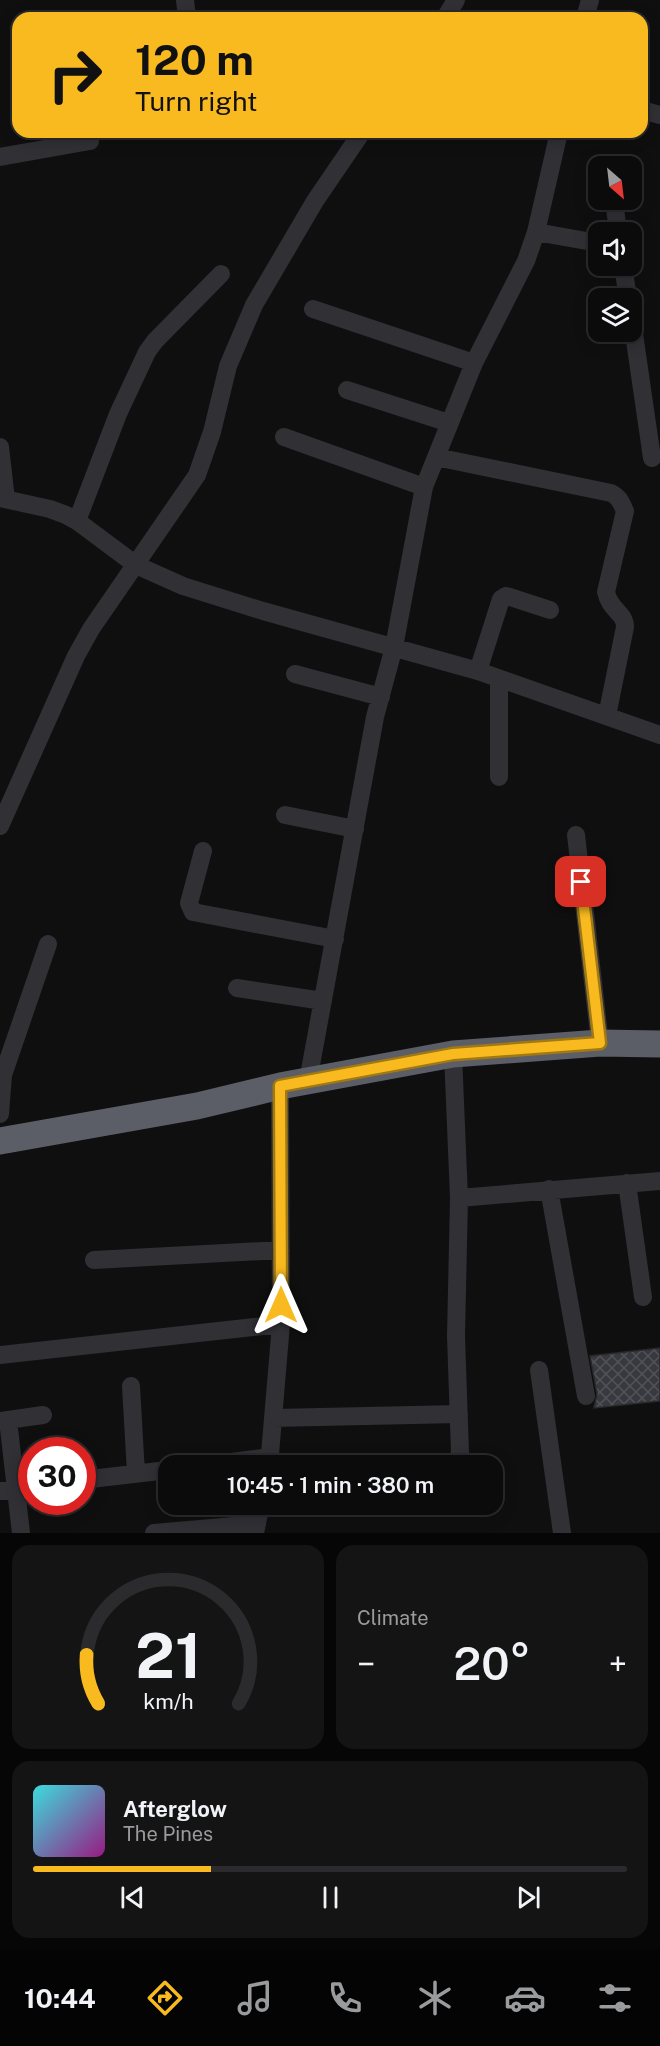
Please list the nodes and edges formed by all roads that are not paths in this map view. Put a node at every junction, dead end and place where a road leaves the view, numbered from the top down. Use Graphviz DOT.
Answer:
graph roads {
  1 [pos="358,138"];
  2 [pos="559,138"];
  3 [pos="90,141"];
  4 [pos="0,157"];
  5 [pos="536,232"];
  6 [pos="588,241"];
  7 [pos="221,274"];
  8 [pos="313,309"];
  9 [pos="635,342"];
  10 [pos="474,363"];
  11 [pos="347,390"];
  12 [pos="449,423"];
  13 [pos="284,437"];
  14 [pos="0,447"];
  15 [pos="436,457"];
  16 [pos="652,458"];
  17 [pos="424,486"];
  18 [pos="3,498"];
  19 [pos="77,521"];
  20 [pos="136,565"];
  21 [pos="550,610"];
  22 [pos="394,647"];
  23 [pos="478,670"];
  24 [pos="295,674"];
  25 [pos="499,679"];
  26 [pos="381,697"];
  27 [pos="607,716"];
  28 [pos="660,735"];
  29 [pos="499,777"];
  30 [pos="285,815"];
  31 [pos="2,816"];
  32 [pos="355,829"];
  33 [pos="576,835"];
  34 [pos="203,851"];
  35 [pos="335,939"];
  36 [pos="48,944"];
  37 [pos="237,988"];
  38 [pos="323,1001"];
  39 [pos="600,1043"];
  40 [pos="660,1044"];
  41 [pos="453,1054"];
  42 [pos="308,1081"];
  43 [pos="280,1086"];
  44 [pos="0,1114"];
  45 [pos="0,1141"];
  46 [pos="660,1181"];
  47 [pos="627,1183"];
  48 [pos="549,1190"];
  49 [pos="459,1198"];
  50 [pos="281,1250"];
  51 [pos="94,1260"];
  52 [pos="643,1298"];
  53 [pos="281,1324"];
  54 [pos="0,1355"];
  55 [pos="538,1370"];
  56 [pos="131,1386"];
  57 [pos="586,1396"];
  58 [pos="459,1414"];
  59 [pos="43,1415"];
  60 [pos="273,1418"];
  61 [pos="4,1420"];
  62 [pos="270,1455"];
  63 [pos="459,1455"];
  64 [pos="158,1471"];
  65 [pos="136,1474"];
  66 [pos="96,1478"];
  67 [pos="16,1489"];
  68 [pos="256,1528"];
  69 [pos="21,1533"];
  70 [pos="154,1533"];
  71 [pos="562,1533"];
  1 -- 20 [label="street"];
  2 -- 5 [label="street"];
  3 -- 4 [label="street"];
  5 -- 6 [label="street"];
  5 -- 10 [label="street"];
  7 -- 19 [label="street"];
  8 -- 10 [label="street"];
  9 -- 16 [label="street"];
  10 -- 12 [label="street"];
  11 -- 12 [label="street"];
  12 -- 15 [label="street"];
  13 -- 17 [label="street"];
  14 -- 18 [label="street"];
  15 -- 17 [label="street"];
  15 -- 27 [label="street"];
  17 -- 22 [label="street"];
  18 -- 19 [label="street"];
  19 -- 20 [label="street"];
  20 -- 22 [label="street"];
  20 -- 31 [label="street"];
  21 -- 23 [label="street"];
  22 -- 23 [label="street"];
  22 -- 26 [label="street"];
  23 -- 25 [label="street"];
  24 -- 26 [label="street"];
  25 -- 27 [label="street"];
  25 -- 29 [label="street"];
  26 -- 32 [label="street"];
  27 -- 28 [label="street"];
  30 -- 32 [label="street"];
  32 -- 35 [label="street"];
  33 -- 39 [label="street"];
  34 -- 35 [label="street"];
  35 -- 38 [label="street"];
  36 -- 44 [label="street"];
  37 -- 38 [label="street"];
  38 -- 42 [label="street"];
  39 -- 40 [label="highway"];
  39 -- 41 [label="highway"];
  41 -- 42 [label="highway"];
  41 -- 49 [label="street"];
  42 -- 43 [label="highway"];
  43 -- 45 [label="highway"];
  43 -- 50 [label="street"];
  46 -- 47 [label="street"];
  47 -- 48 [label="street"];
  47 -- 52 [label="street"];
  48 -- 49 [label="street"];
  48 -- 57 [label="street"];
  49 -- 58 [label="street"];
  50 -- 51 [label="street"];
  50 -- 53 [label="street"];
  53 -- 54 [label="street"];
  53 -- 60 [label="street"];
  55 -- 71 [label="street"];
  56 -- 65 [label="street"];
  58 -- 60 [label="street"];
  58 -- 63 [label="street"];
  59 -- 61 [label="street"];
  60 -- 62 [label="street"];
  61 -- 67 [label="street"];
  64 -- 65 [label="street"];
  65 -- 66 [label="street"];
  67 -- 69 [label="street"];
  68 -- 70 [label="street"];
}
